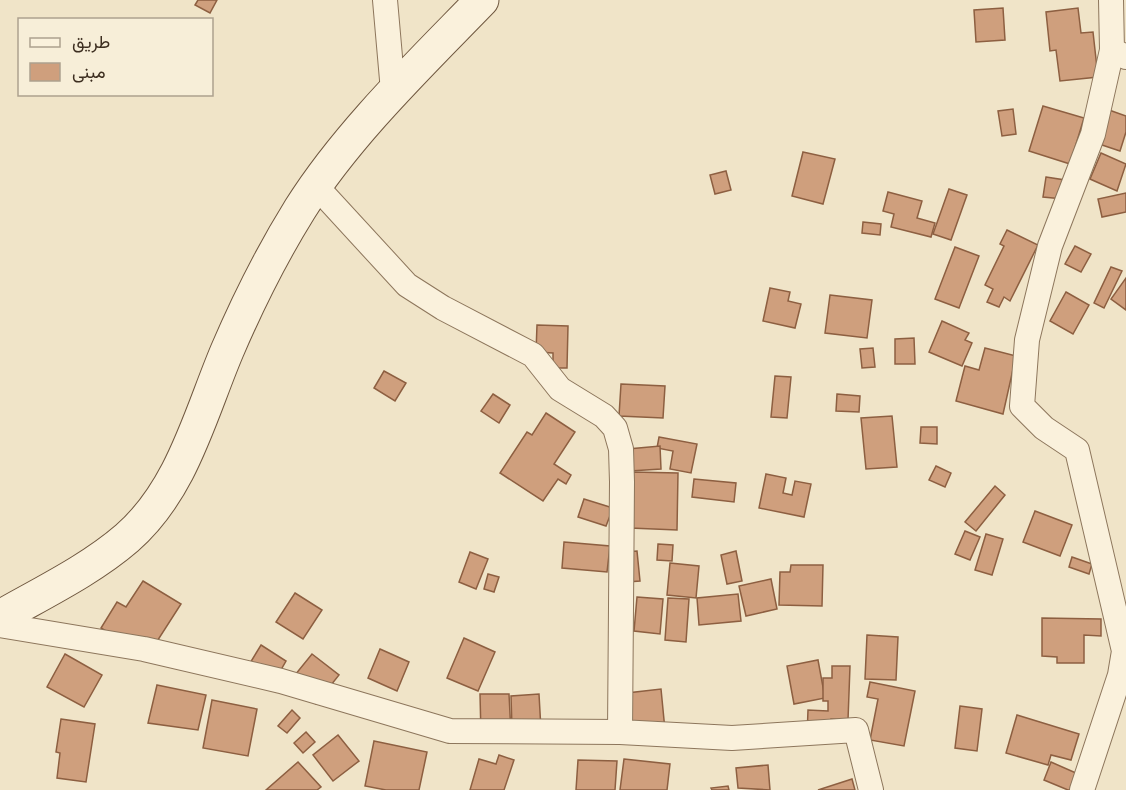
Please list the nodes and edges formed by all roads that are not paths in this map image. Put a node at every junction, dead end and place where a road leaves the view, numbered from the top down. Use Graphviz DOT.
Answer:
graph roads {
  1 [pos="385,0"];
  2 [pos="482,0"];
  3 [pos="1111,0"];
  4 [pos="1119,54"];
  5 [pos="393,91"];
  6 [pos="316,186"];
  7 [pos="0,617"];
  8 [pos="0,625"];
  9 [pos="620,732"];
  10 [pos="871,790"];
  11 [pos="1082,790"];
  1 -- 5 [label="street"];
  2 -- 5 [label="main road"];
  3 -- 4 [label="street"];
  4 -- 11 [label="street"];
  5 -- 6 [label="main road"];
  6 -- 7 [label="main road"];
  6 -- 9 [label="street"];
  8 -- 9 [label="street"];
  9 -- 10 [label="street"];
}
